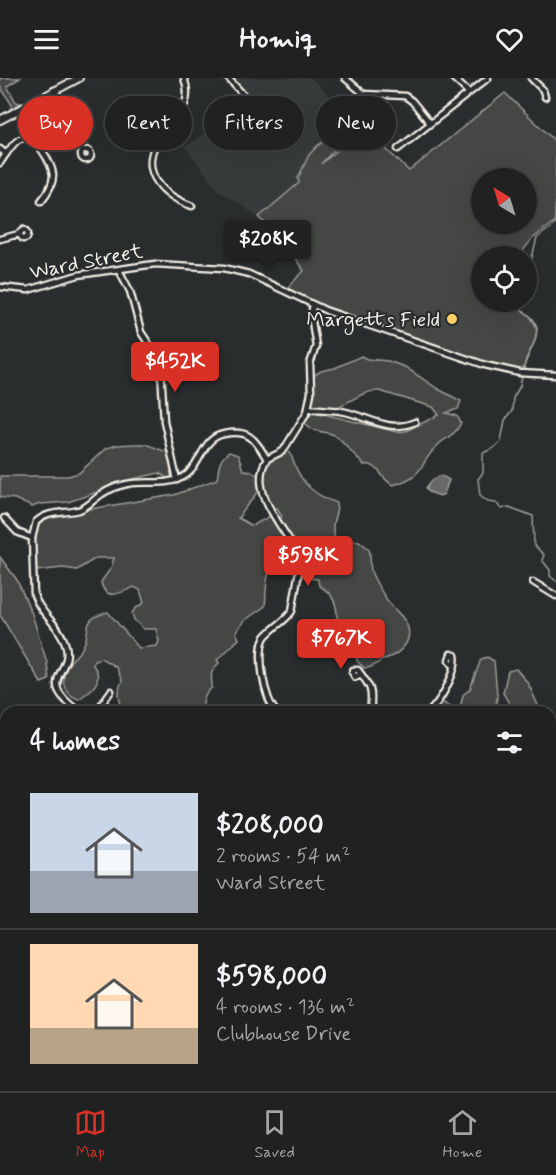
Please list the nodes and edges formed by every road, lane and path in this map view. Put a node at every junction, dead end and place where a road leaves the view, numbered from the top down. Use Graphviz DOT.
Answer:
graph roads {
  1 [pos="79,78"];
  2 [pos="184,78"];
  3 [pos="228,78"];
  4 [pos="345,78"];
  5 [pos="453,78"];
  6 [pos="488,78"];
  7 [pos="531,78"];
  8 [pos="54,90"];
  9 [pos="468,92"];
  10 [pos="186,96"];
  11 [pos="244,96"];
  12 [pos="545,97"];
  13 [pos="248,100"];
  14 [pos="0,120"];
  15 [pos="430,123"];
  16 [pos="0,149"];
  17 [pos="398,149"];
  18 [pos="154,150"];
  19 [pos="83,151"];
  20 [pos="6,154"];
  21 [pos="0,163"];
  22 [pos="41,201"];
  23 [pos="192,206"];
  24 [pos="19,234"];
  25 [pos="0,239"];
  26 [pos="119,270"];
  27 [pos="0,287"];
  28 [pos="313,305"];
  29 [pos="320,308"];
  30 [pos="313,319"];
  31 [pos="556,375"];
  32 [pos="308,408"];
  33 [pos="415,422"];
  34 [pos="267,459"];
  35 [pos="177,480"];
  36 [pos="4,519"];
  37 [pos="32,538"];
  38 [pos="533,582"];
  39 [pos="556,596"];
  40 [pos="454,666"];
  41 [pos="361,674"];
  42 [pos="111,691"];
  43 [pos="72,706"];
  44 [pos="100,706"];
  45 [pos="272,706"];
  46 [pos="370,706"];
  47 [pos="434,706"];
  1 -- 8 [label="main road"];
  2 -- 10 [label="street"];
  3 -- 11 [label="street"];
  4 -- 15 [label="street"];
  5 -- 9 [label="street"];
  6 -- 9 [label="street"];
  7 -- 12 [label="street"];
  8 -- 14 [label="main road"];
  8 -- 19 [label="street"];
  9 -- 15 [label="street"];
  13 -- 13 [label="street"];
  15 -- 17 [label="street"];
  16 -- 20 [label="street"];
  18 -- 23 [label="street"];
  20 -- 21 [label="street"];
  20 -- 22 [label="street"];
  24 -- 25 [label="street"];
  26 -- 27 [label="street, Ward Street"];
  26 -- 28 [label="street, Ward Street"];
  26 -- 35 [label="street"];
  28 -- 29 [label="street, Ward Street"];
  28 -- 30 [label="street"];
  29 -- 30 [label="street"];
  29 -- 31 [label="street, Ward Street"];
  30 -- 32 [label="street"];
  32 -- 33 [label="street"];
  32 -- 34 [label="street"];
  34 -- 35 [label="street"];
  34 -- 45 [label="street"];
  35 -- 37 [label="street"];
  36 -- 37 [label="street"];
  37 -- 43 [label="street"];
  38 -- 39 [label="street"];
  40 -- 47 [label="street"];
  41 -- 46 [label="street"];
  42 -- 44 [label="street"];
}
